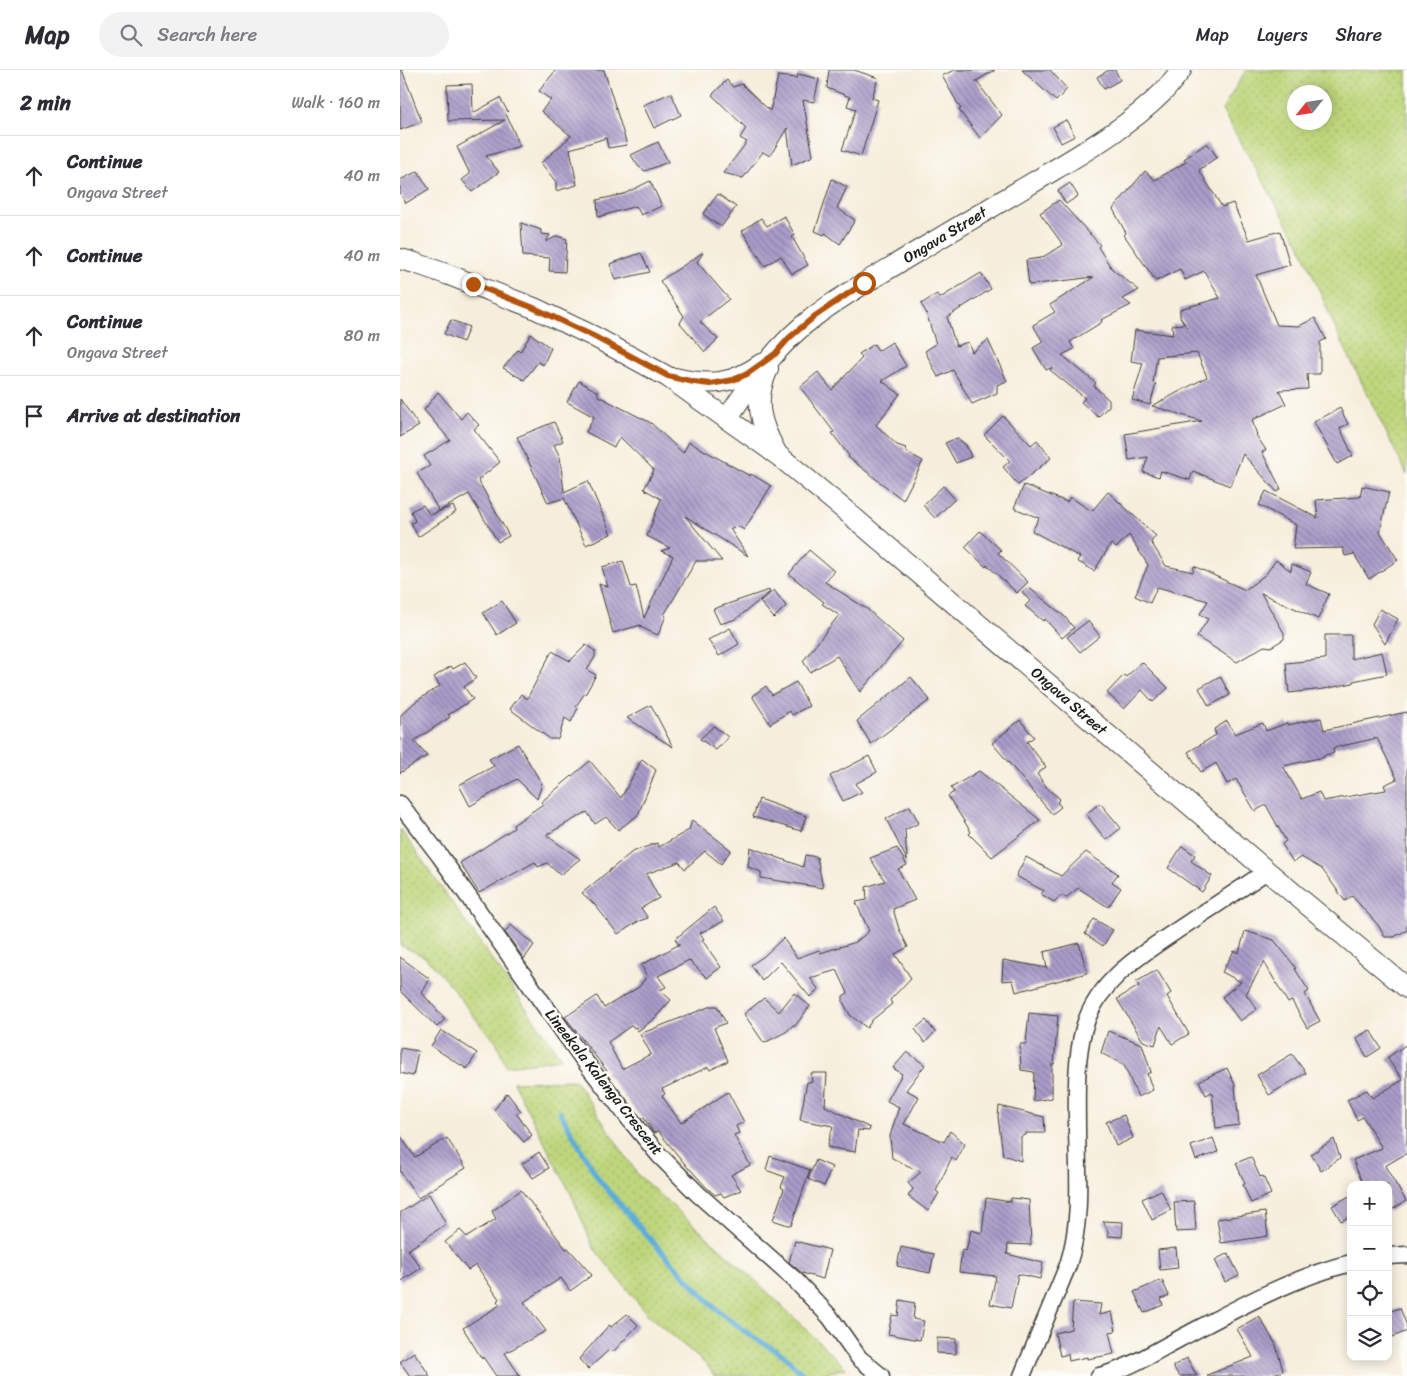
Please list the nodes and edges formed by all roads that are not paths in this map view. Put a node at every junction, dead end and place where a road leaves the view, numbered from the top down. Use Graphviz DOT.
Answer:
graph roads {
  1 [pos="1182,70"];
  2 [pos="400,259"];
  3 [pos="775,354"];
  4 [pos="668,376"];
  5 [pos="727,419"];
  6 [pos="779,456"];
  7 [pos="400,804"];
  8 [pos="1267,871"];
  9 [pos="1407,988"];
  10 [pos="1407,1255"];
  11 [pos="1392,1256"];
  12 [pos="1347,1264"];
  13 [pos="881,1376"];
  14 [pos="1022,1376"];
  15 [pos="1099,1376"];
  1 -- 3 [label="street, Ongava Street"];
  2 -- 4 [label="street, Ongava Street"];
  3 -- 4 [label="street"];
  3 -- 5 [label="street, Ongava Street"];
  3 -- 6 [label="street"];
  4 -- 5 [label="street, Ongava Street"];
  5 -- 6 [label="street, Ongava Street"];
  6 -- 8 [label="street, Ongava Street"];
  7 -- 13 [label="street, Lineekala Kalenga Crescent"];
  8 -- 9 [label="street, Ongava Street"];
  8 -- 14 [label="street"];
  10 -- 11 [label="street"];
  12 -- 15 [label="street"];
}
